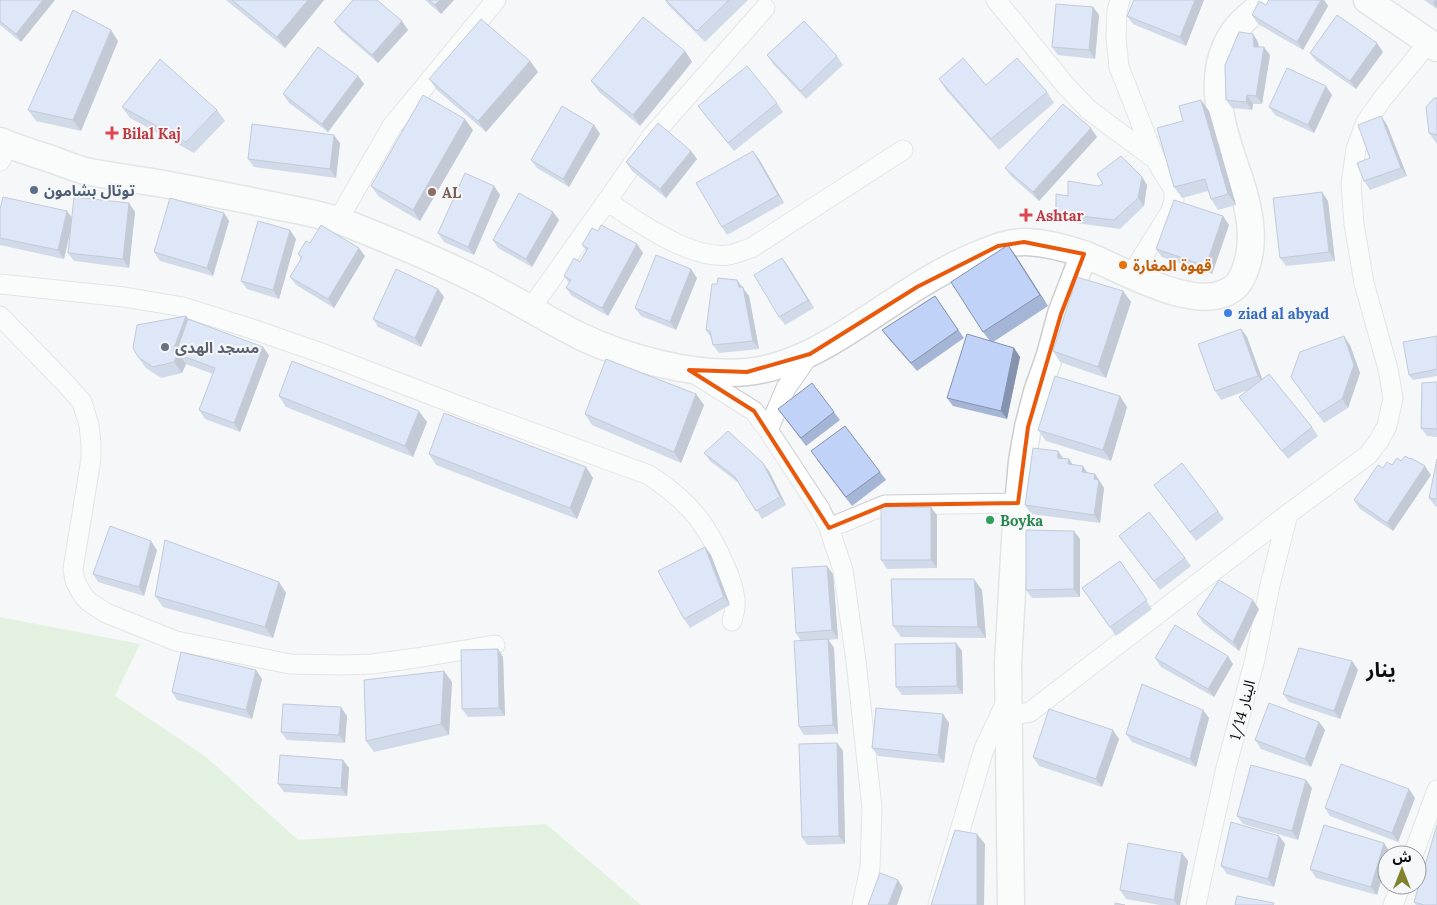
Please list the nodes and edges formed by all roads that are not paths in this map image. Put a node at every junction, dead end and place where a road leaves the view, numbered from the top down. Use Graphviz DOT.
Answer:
graph roads {
  1 [pos="496,0"];
  2 [pos="996,0"];
  3 [pos="1011,0"];
  4 [pos="1120,0"];
  5 [pos="1269,0"];
  6 [pos="1366,0"];
  7 [pos="765,8"];
  8 [pos="1016,24"];
  9 [pos="1433,45"];
  10 [pos="3,149"];
  11 [pos="903,150"];
  12 [pos="1155,159"];
  13 [pos="607,201"];
  14 [pos="338,220"];
  15 [pos="1084,254"];
  16 [pos="1131,274"];
  17 [pos="0,284"];
  18 [pos="531,308"];
  19 [pos="0,316"];
  20 [pos="810,354"];
  21 [pos="689,370"];
  22 [pos="768,430"];
  23 [pos="1018,503"];
  24 [pos="1288,514"];
  25 [pos="829,528"];
  26 [pos="732,621"];
  27 [pos="495,645"];
  28 [pos="1008,705"];
  29 [pos="1437,790"];
  30 [pos="1416,845"];
  31 [pos="862,905"];
  32 [pos="938,905"];
  33 [pos="1011,905"];
  34 [pos="1196,905"];
  1 -- 14 [label="street"];
  2 -- 8 [label="street"];
  3 -- 8 [label="street"];
  4 -- 12 [label="street"];
  5 -- 16 [label="main road"];
  6 -- 9 [label="main road"];
  7 -- 13 [label="street"];
  8 -- 12 [label="street"];
  9 -- 24 [label="street"];
  10 -- 14 [label="main road"];
  11 -- 13 [label="street"];
  12 -- 16 [label="street"];
  13 -- 18 [label="street"];
  14 -- 18 [label="main road"];
  15 -- 16 [label="main road"];
  15 -- 20 [label="main road"];
  15 -- 23 [label="main road"];
  17 -- 26 [label="street"];
  18 -- 21 [label="main road"];
  19 -- 27 [label="street"];
  20 -- 21 [label="main road"];
  20 -- 22 [label="street"];
  21 -- 22 [label="street"];
  22 -- 25 [label="street"];
  23 -- 25 [label="street"];
  23 -- 28 [label="main road"];
  24 -- 28 [label="street"];
  24 -- 34 [label="street, الينار 1/14"];
  25 -- 31 [label="street"];
  28 -- 32 [label="street"];
  28 -- 33 [label="main road"];
  29 -- 30 [label="street"];
}
